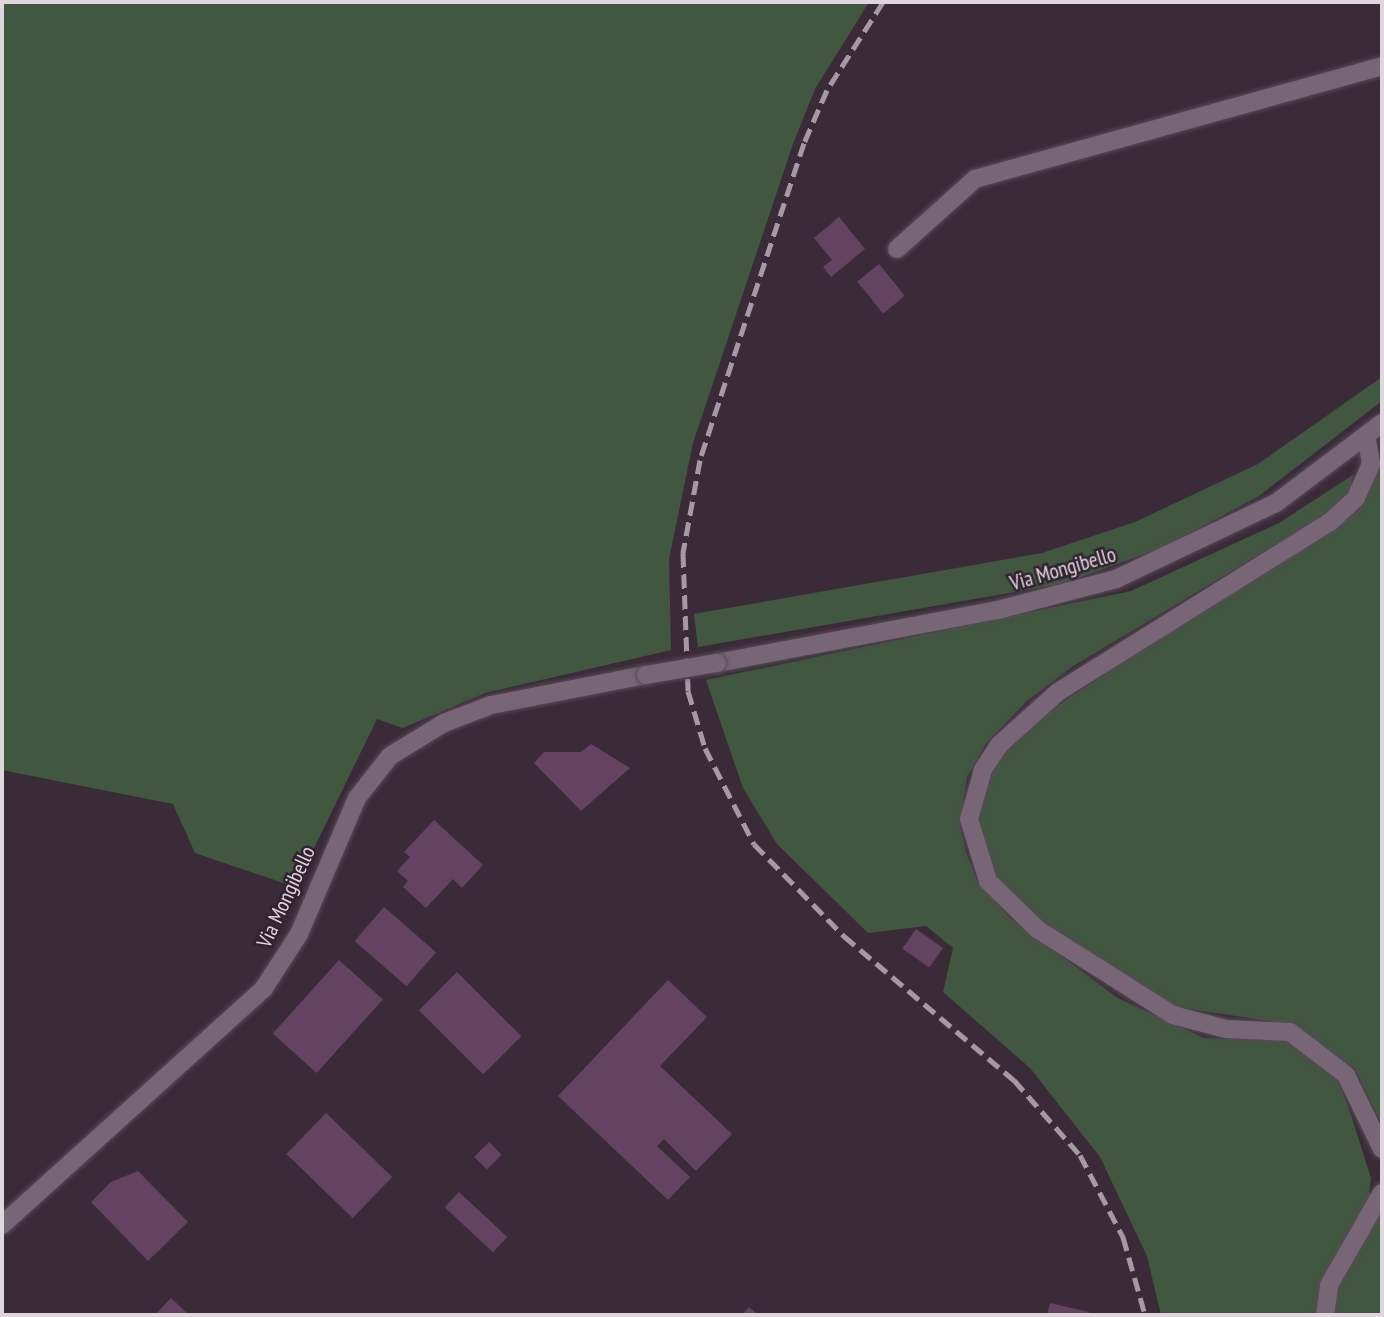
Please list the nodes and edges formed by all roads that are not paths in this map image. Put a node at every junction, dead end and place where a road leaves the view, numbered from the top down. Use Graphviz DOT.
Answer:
graph roads {
  1 [pos="1382,66"];
  2 [pos="897,249"];
  3 [pos="1382,423"];
  4 [pos="1366,435"];
  5 [pos="1382,1149"];
  6 [pos="1382,1193"];
  7 [pos="2,1225"];
  8 [pos="1325,1315"];
  1 -- 2 [label="street"];
  3 -- 4 [label="street, Via Mongibello"];
  4 -- 5 [label="street"];
  4 -- 7 [label="street, Via Mongibello, bridge"];
  6 -- 8 [label="street"];
}
